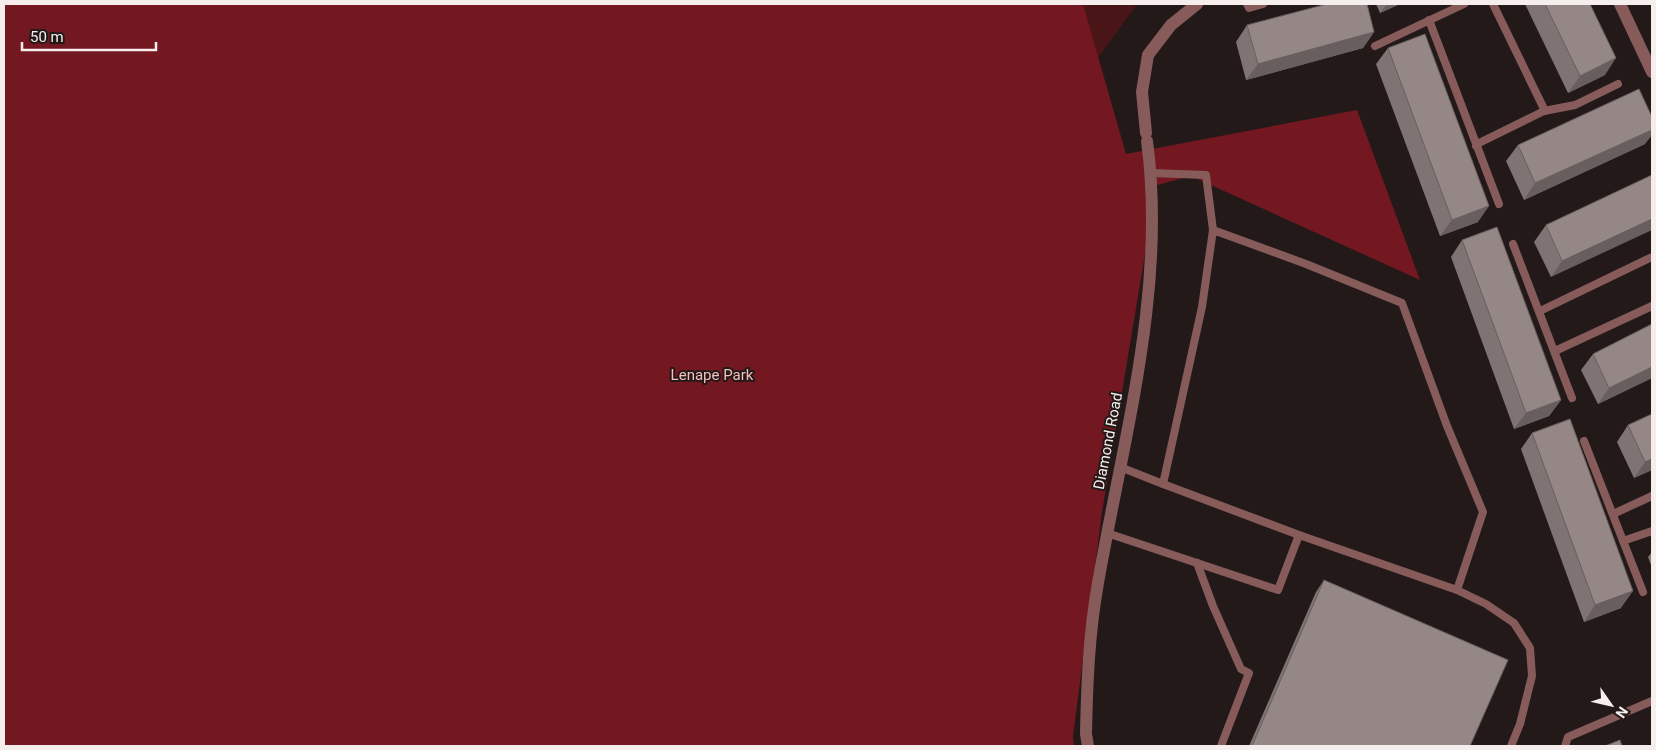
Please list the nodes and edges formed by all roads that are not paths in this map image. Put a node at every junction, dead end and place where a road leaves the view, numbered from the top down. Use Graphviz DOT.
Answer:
graph roads {
  1 [pos="1197,4"];
  2 [pos="1247,4"];
  3 [pos="1263,4"];
  4 [pos="1464,4"];
  5 [pos="1493,4"];
  6 [pos="1620,4"];
  7 [pos="1429,20"];
  8 [pos="1375,46"];
  9 [pos="1652,72"];
  10 [pos="1618,84"];
  11 [pos="1545,111"];
  12 [pos="1476,146"];
  13 [pos="1151,173"];
  14 [pos="1499,204"];
  15 [pos="1213,230"];
  16 [pos="1514,244"];
  17 [pos="1652,257"];
  18 [pos="1652,306"];
  19 [pos="1540,311"];
  20 [pos="1555,351"];
  21 [pos="1572,398"];
  22 [pos="1584,441"];
  23 [pos="1120,467"];
  24 [pos="1163,484"];
  25 [pos="1652,496"];
  26 [pos="1613,514"];
  27 [pos="1652,530"];
  28 [pos="1107,533"];
  29 [pos="1299,536"];
  30 [pos="1623,541"];
  31 [pos="1197,563"];
  32 [pos="1457,590"];
  33 [pos="1643,592"];
  34 [pos="1652,701"];
  35 [pos="1088,746"];
  36 [pos="1221,746"];
  37 [pos="1511,746"];
  38 [pos="1564,746"];
  1 -- 13 [label="street, Diamond Road"];
  2 -- 3 [label="lane"];
  4 -- 7 [label="lane"];
  5 -- 11 [label="lane"];
  6 -- 9 [label="street"];
  7 -- 8 [label="lane"];
  7 -- 12 [label="lane"];
  10 -- 11 [label="lane"];
  11 -- 12 [label="lane"];
  12 -- 14 [label="lane"];
  13 -- 15 [label="lane"];
  13 -- 23 [label="street, Diamond Road"];
  15 -- 24 [label="lane"];
  15 -- 32 [label="lane"];
  16 -- 19 [label="lane"];
  17 -- 19 [label="lane"];
  18 -- 20 [label="lane"];
  19 -- 20 [label="lane"];
  20 -- 21 [label="lane"];
  22 -- 26 [label="lane"];
  23 -- 24 [label="lane"];
  23 -- 28 [label="street, Diamond Road"];
  24 -- 29 [label="lane"];
  25 -- 26 [label="lane"];
  26 -- 30 [label="lane"];
  27 -- 30 [label="lane"];
  28 -- 31 [label="lane"];
  28 -- 35 [label="street, Diamond Road"];
  29 -- 31 [label="lane"];
  29 -- 32 [label="lane"];
  30 -- 33 [label="lane"];
  31 -- 36 [label="lane"];
  32 -- 37 [label="lane"];
  34 -- 38 [label="lane"];
}
